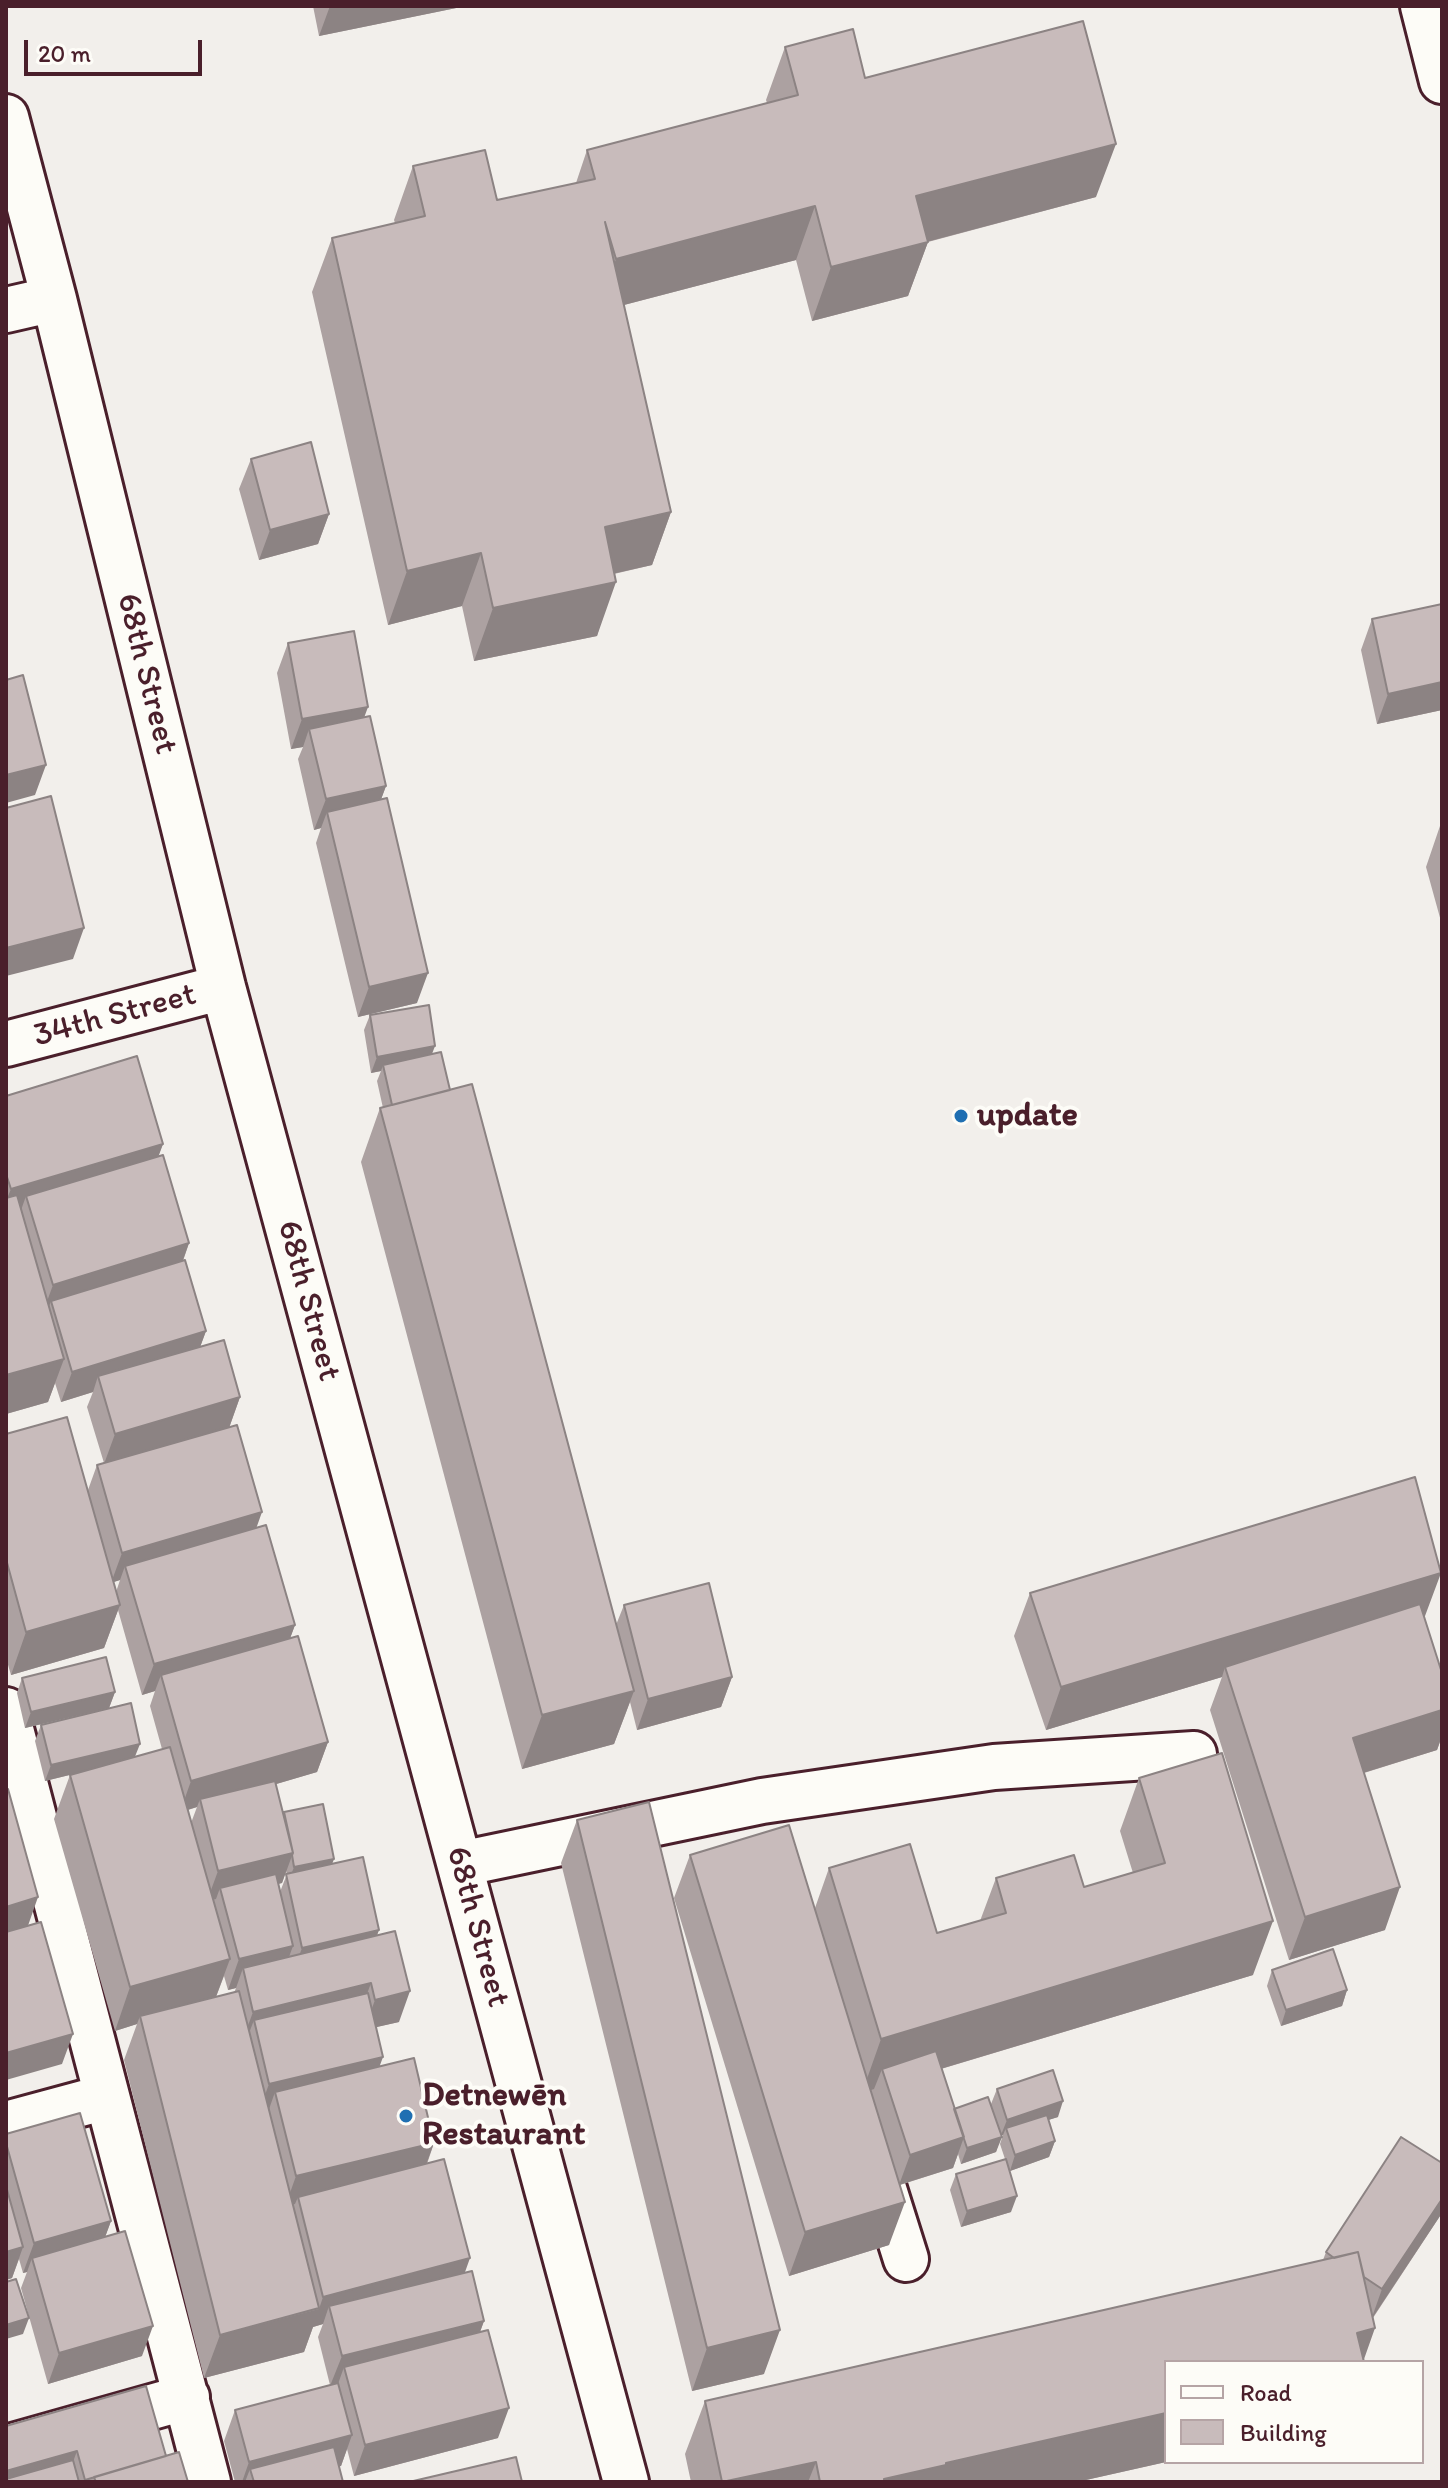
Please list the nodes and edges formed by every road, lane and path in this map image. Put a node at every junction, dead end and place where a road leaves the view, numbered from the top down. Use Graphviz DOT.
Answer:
graph roads {
  1 [pos="1423,6"];
  2 [pos="1442,81"];
  3 [pos="6,117"];
  4 [pos="54,299"];
  5 [pos="6,310"];
  6 [pos="223,987"];
  7 [pos="6,1044"];
  8 [pos="6,1710"];
  9 [pos="1194,1754"];
  10 [pos="17,1791"];
  11 [pos="460,1864"];
  12 [pos="106,2097"];
  13 [pos="6,2124"];
  14 [pos="868,2137"];
  15 [pos="906,2259"];
  16 [pos="187,2397"];
  17 [pos="6,2448"];
  18 [pos="208,2482"];
  19 [pos="626,2482"];
  1 -- 2 [label="street"];
  3 -- 4 [label="street, 68th Street"];
  4 -- 5 [label="street"];
  4 -- 6 [label="street, 68th Street"];
  6 -- 7 [label="street, 34th Street"];
  6 -- 11 [label="street, 68th Street"];
  8 -- 10 [label="street"];
  9 -- 11 [label="street"];
  10 -- 12 [label="street"];
  11 -- 19 [label="street, 68th Street"];
  12 -- 13 [label="street"];
  12 -- 16 [label="street"];
  14 -- 15 [label="street"];
  16 -- 17 [label="street"];
  16 -- 18 [label="street"];
}
